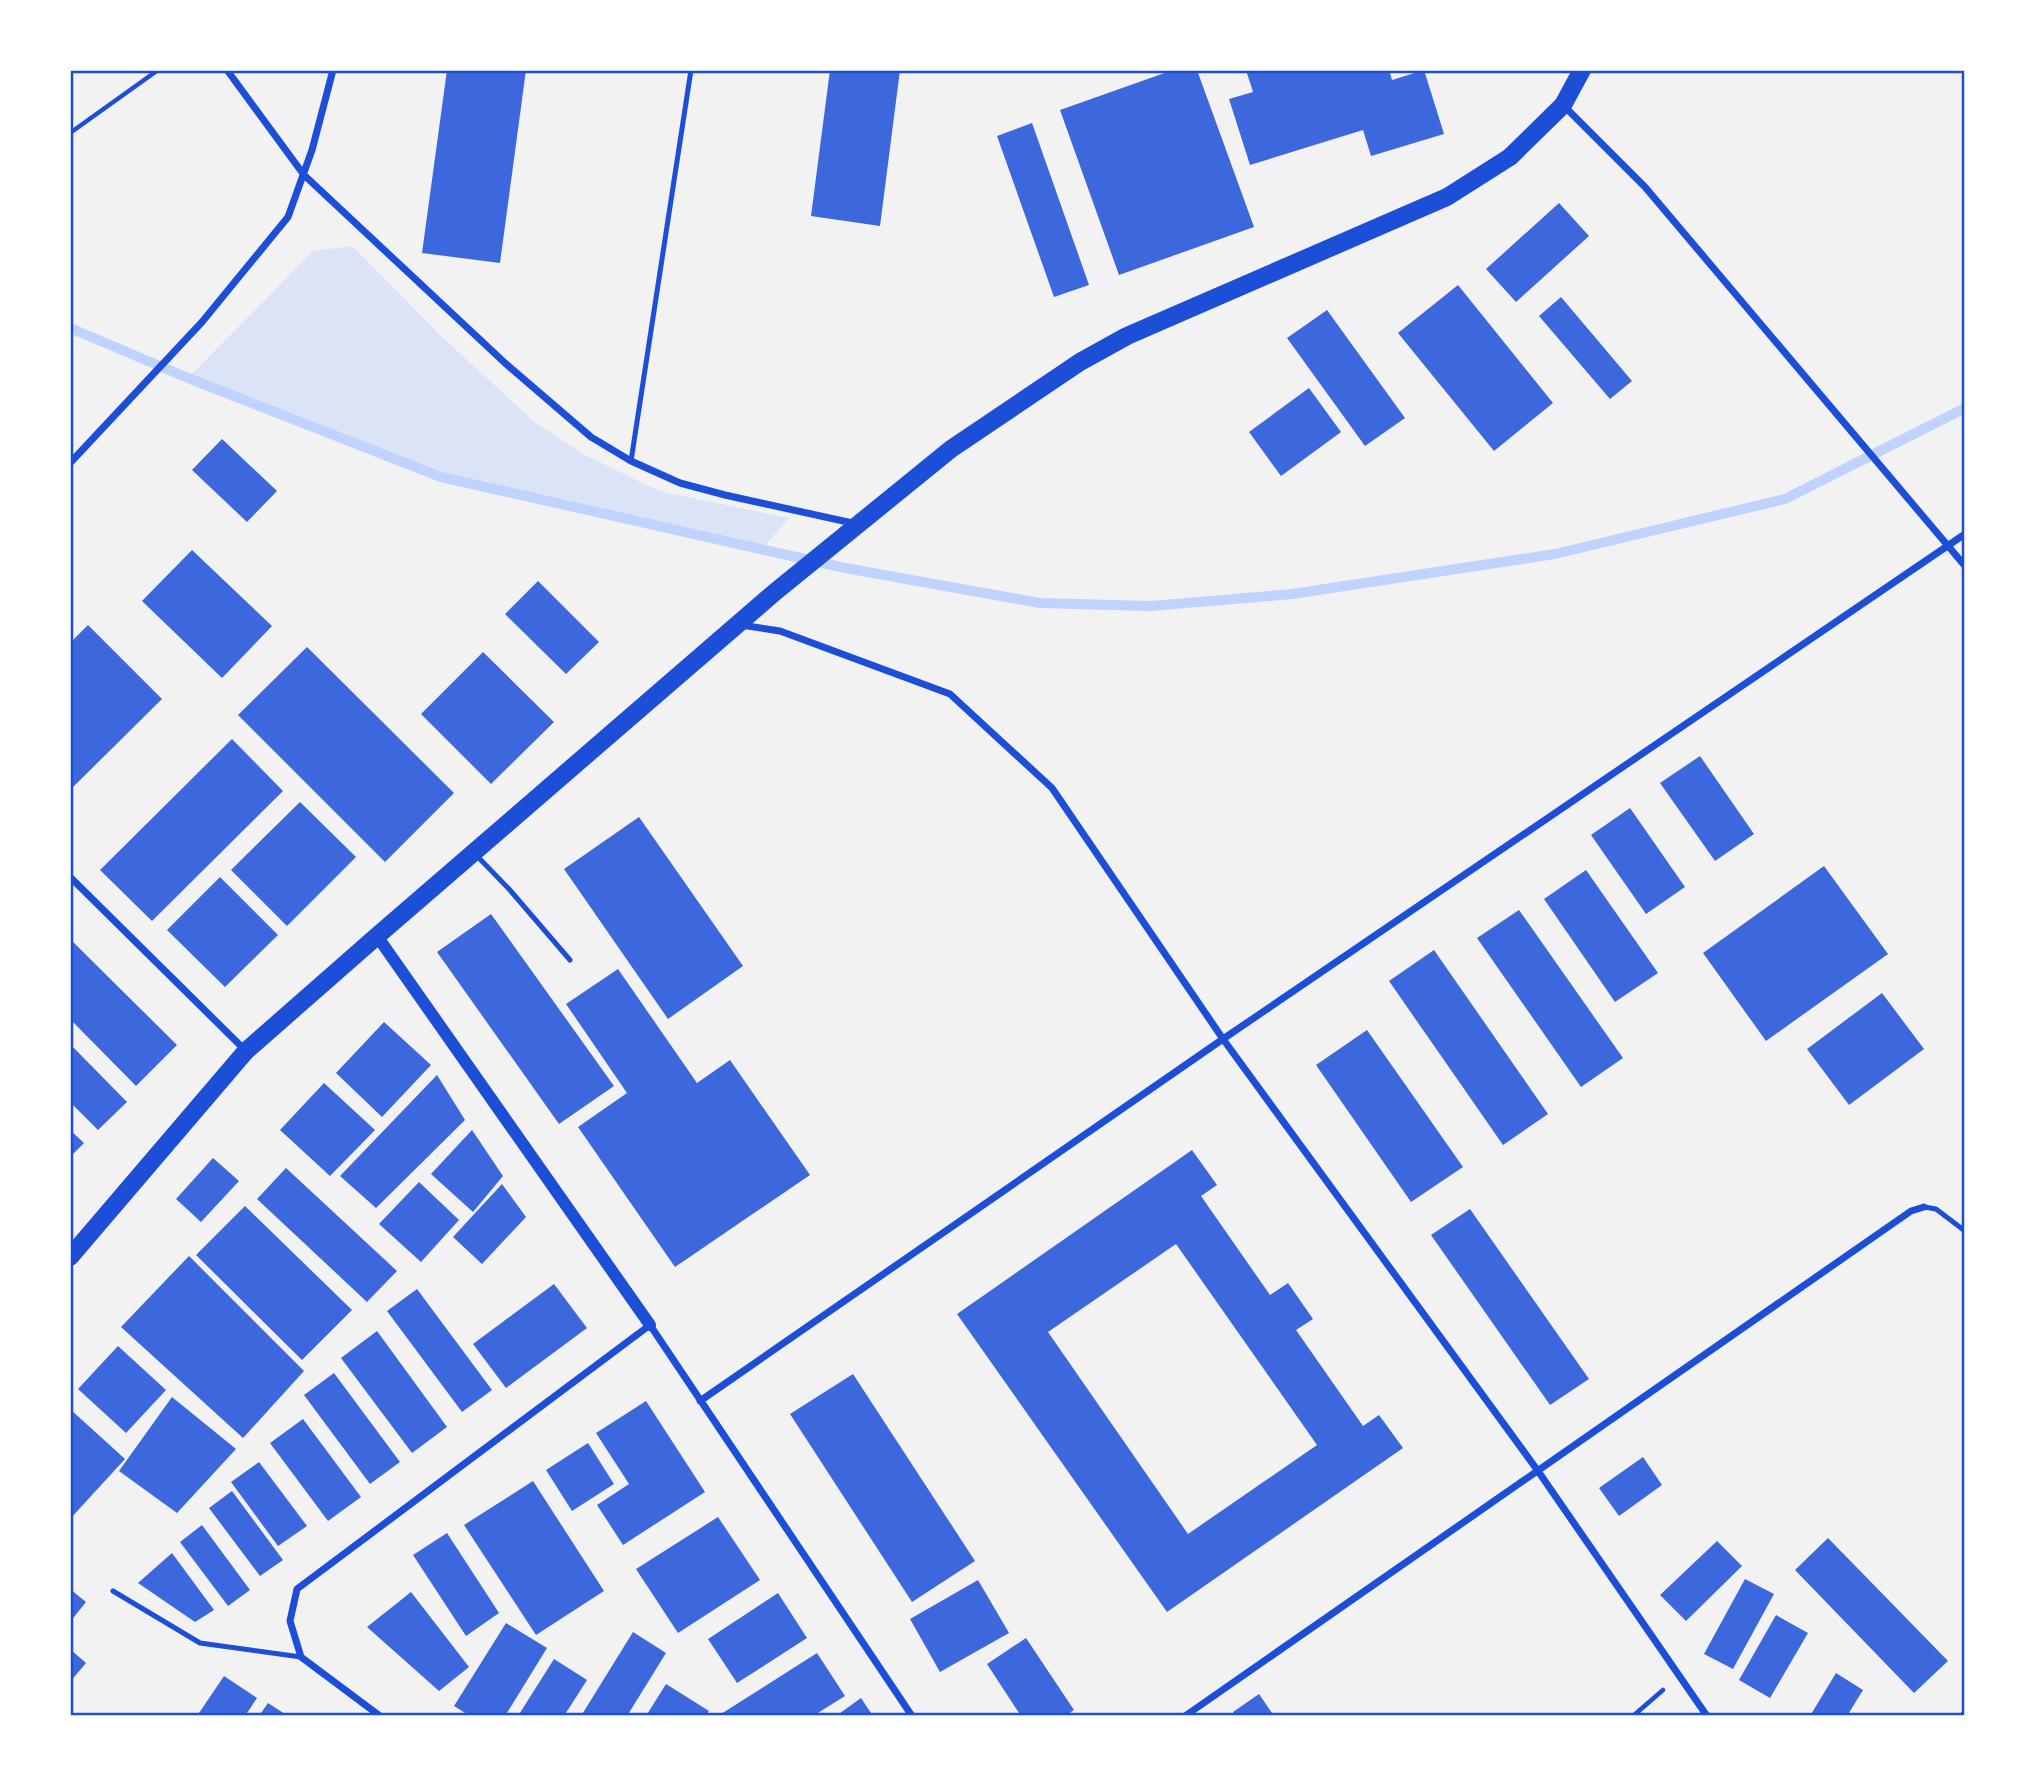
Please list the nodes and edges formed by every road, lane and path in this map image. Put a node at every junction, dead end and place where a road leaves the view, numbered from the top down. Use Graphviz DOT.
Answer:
graph roads {
  1 [pos="158,70"];
  2 [pos="227,70"];
  3 [pos="333,70"];
  4 [pos="691,70"];
  5 [pos="1582,70"];
  6 [pos="1563,105"];
  7 [pos="70,133"];
  8 [pos="304,175"];
  9 [pos="631,461"];
  10 [pos="70,463"];
  11 [pos="858,524"];
  12 [pos="1965,534"];
  13 [pos="1948,546"];
  14 [pos="1965,566"];
  15 [pos="740,624"];
  16 [pos="474,852"];
  17 [pos="70,877"];
  18 [pos="377,936"];
  19 [pos="570,960"];
  20 [pos="1223,1039"];
  21 [pos="246,1051"];
  22 [pos="1924,1207"];
  23 [pos="1965,1231"];
  24 [pos="70,1257"];
  25 [pos="650,1325"];
  26 [pos="700,1401"];
  27 [pos="1538,1471"];
  28 [pos="113,1591"];
  29 [pos="302,1657"];
  30 [pos="1679,1675"];
  31 [pos="380,1716"];
  32 [pos="912,1716"];
  33 [pos="1185,1716"];
  34 [pos="1633,1716"];
  35 [pos="1707,1716"];
  1 -- 7 [label="path"];
  2 -- 8 [label="street"];
  3 -- 8 [label="street"];
  4 -- 9 [label="lane"];
  5 -- 6 [label="main road"];
  6 -- 11 [label="main road"];
  6 -- 13 [label="street"];
  8 -- 9 [label="street"];
  8 -- 10 [label="street"];
  9 -- 11 [label="street"];
  11 -- 15 [label="main road"];
  12 -- 13 [label="street"];
  13 -- 14 [label="street"];
  13 -- 20 [label="street"];
  15 -- 16 [label="main road"];
  15 -- 20 [label="street"];
  16 -- 18 [label="main road"];
  16 -- 19 [label="lane"];
  17 -- 21 [label="street"];
  18 -- 21 [label="main road"];
  18 -- 25 [label="street"];
  20 -- 26 [label="street"];
  20 -- 27 [label="street"];
  21 -- 24 [label="main road"];
  22 -- 23 [label="lane"];
  22 -- 27 [label="street"];
  25 -- 26 [label="street"];
  25 -- 29 [label="street"];
  26 -- 32 [label="street"];
  27 -- 30 [label="street"];
  27 -- 33 [label="street"];
  28 -- 29 [label="lane"];
  29 -- 31 [label="street"];
  30 -- 34 [label="path"];
  30 -- 35 [label="street"];
}
